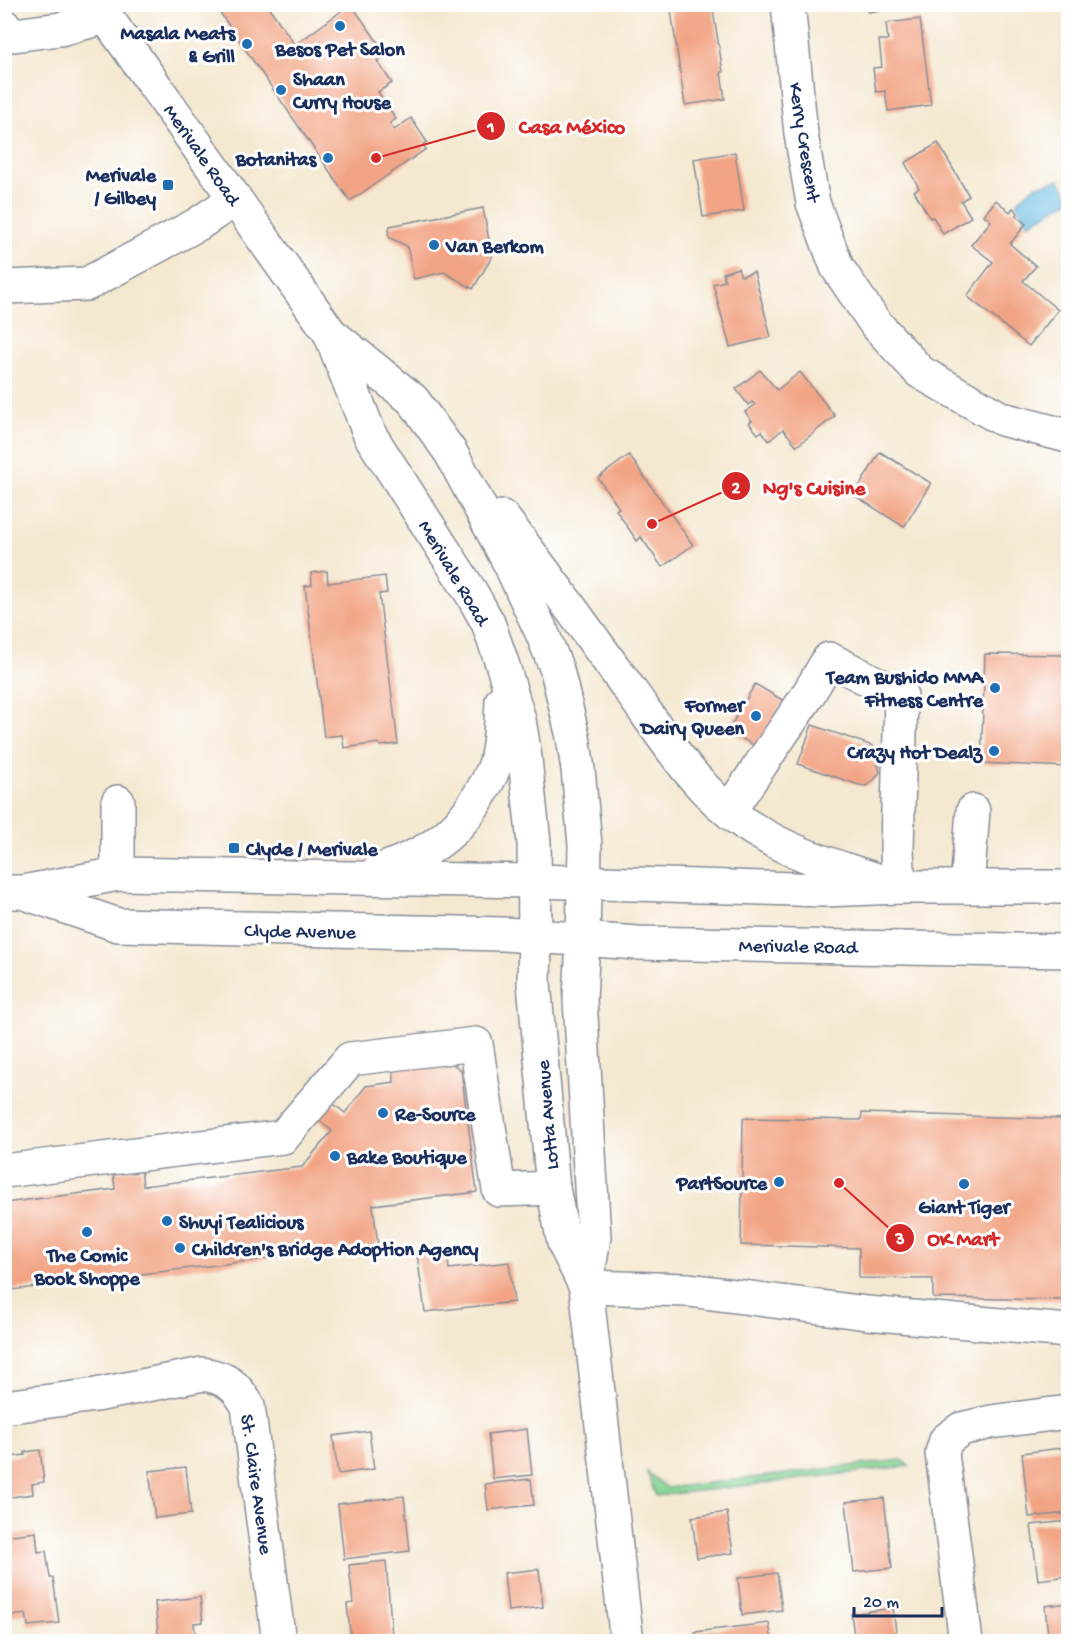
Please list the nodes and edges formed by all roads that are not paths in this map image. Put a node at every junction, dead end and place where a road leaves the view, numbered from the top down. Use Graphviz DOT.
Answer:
graph roads {
  1 [pos="788,4"];
  2 [pos="101,11"];
  3 [pos="4,26"];
  4 [pos="235,199"];
  5 [pos="4,287"];
  6 [pos="330,333"];
  7 [pos="1068,436"];
  8 [pos="451,453"];
  9 [pos="503,666"];
  10 [pos="118,802"];
  11 [pos="729,811"];
  12 [pos="973,811"];
  13 [pos="118,874"];
  14 [pos="363,878"];
  15 [pos="536,881"];
  16 [pos="585,884"];
  17 [pos="898,886"];
  18 [pos="967,887"];
  19 [pos="1068,887"];
  20 [pos="14,892"];
  21 [pos="535,937"];
  22 [pos="583,939"];
  23 [pos="1068,951"];
  24 [pos="4,1171"];
  25 [pos="553,1188"];
  26 [pos="586,1287"];
  27 [pos="1068,1331"];
  28 [pos="4,1407"];
  29 [pos="1068,1412"];
  30 [pos="279,1641"];
  31 [pos="627,1641"];
  32 [pos="966,1641"];
  1 -- 7 [label="main road, Kerry Crescent"];
  2 -- 3 [label="main road"];
  2 -- 4 [label="main road, Merivale Road"];
  4 -- 5 [label="main road"];
  4 -- 6 [label="main road, Merivale Road"];
  6 -- 8 [label="main road, Merivale Road"];
  6 -- 9 [label="main road, Merivale Road"];
  8 -- 11 [label="main road"];
  8 -- 16 [label="main road, Merivale Road"];
  9 -- 14 [label="main road"];
  9 -- 15 [label="main road, Merivale Road"];
  10 -- 13 [label="main road"];
  11 -- 17 [label="main road"];
  11 -- 17 [label="main road"];
  12 -- 18 [label="main road"];
  13 -- 14 [label="main road, Clyde Avenue"];
  13 -- 20 [label="main road, Clyde Avenue"];
  14 -- 15 [label="main road, Clyde Avenue"];
  15 -- 16 [label="main road, Clyde Avenue"];
  15 -- 21 [label="main road, Merivale Road"];
  16 -- 17 [label="main road"];
  16 -- 22 [label="main road, Merivale Road"];
  17 -- 18 [label="main road"];
  18 -- 19 [label="main road"];
  20 -- 21 [label="main road, Clyde Avenue"];
  21 -- 22 [label="main road, Clyde Avenue"];
  21 -- 25 [label="main road, Lotta Avenue"];
  22 -- 23 [label="main road, Merivale Road"];
  22 -- 26 [label="main road, Lotta Avenue"];
  24 -- 25 [label="main road"];
  25 -- 26 [label="main road, Lotta Avenue"];
  26 -- 27 [label="main road"];
  26 -- 31 [label="main road, Lotta Avenue"];
  28 -- 30 [label="main road, St. Claire Avenue"];
  29 -- 32 [label="main road"];
}
